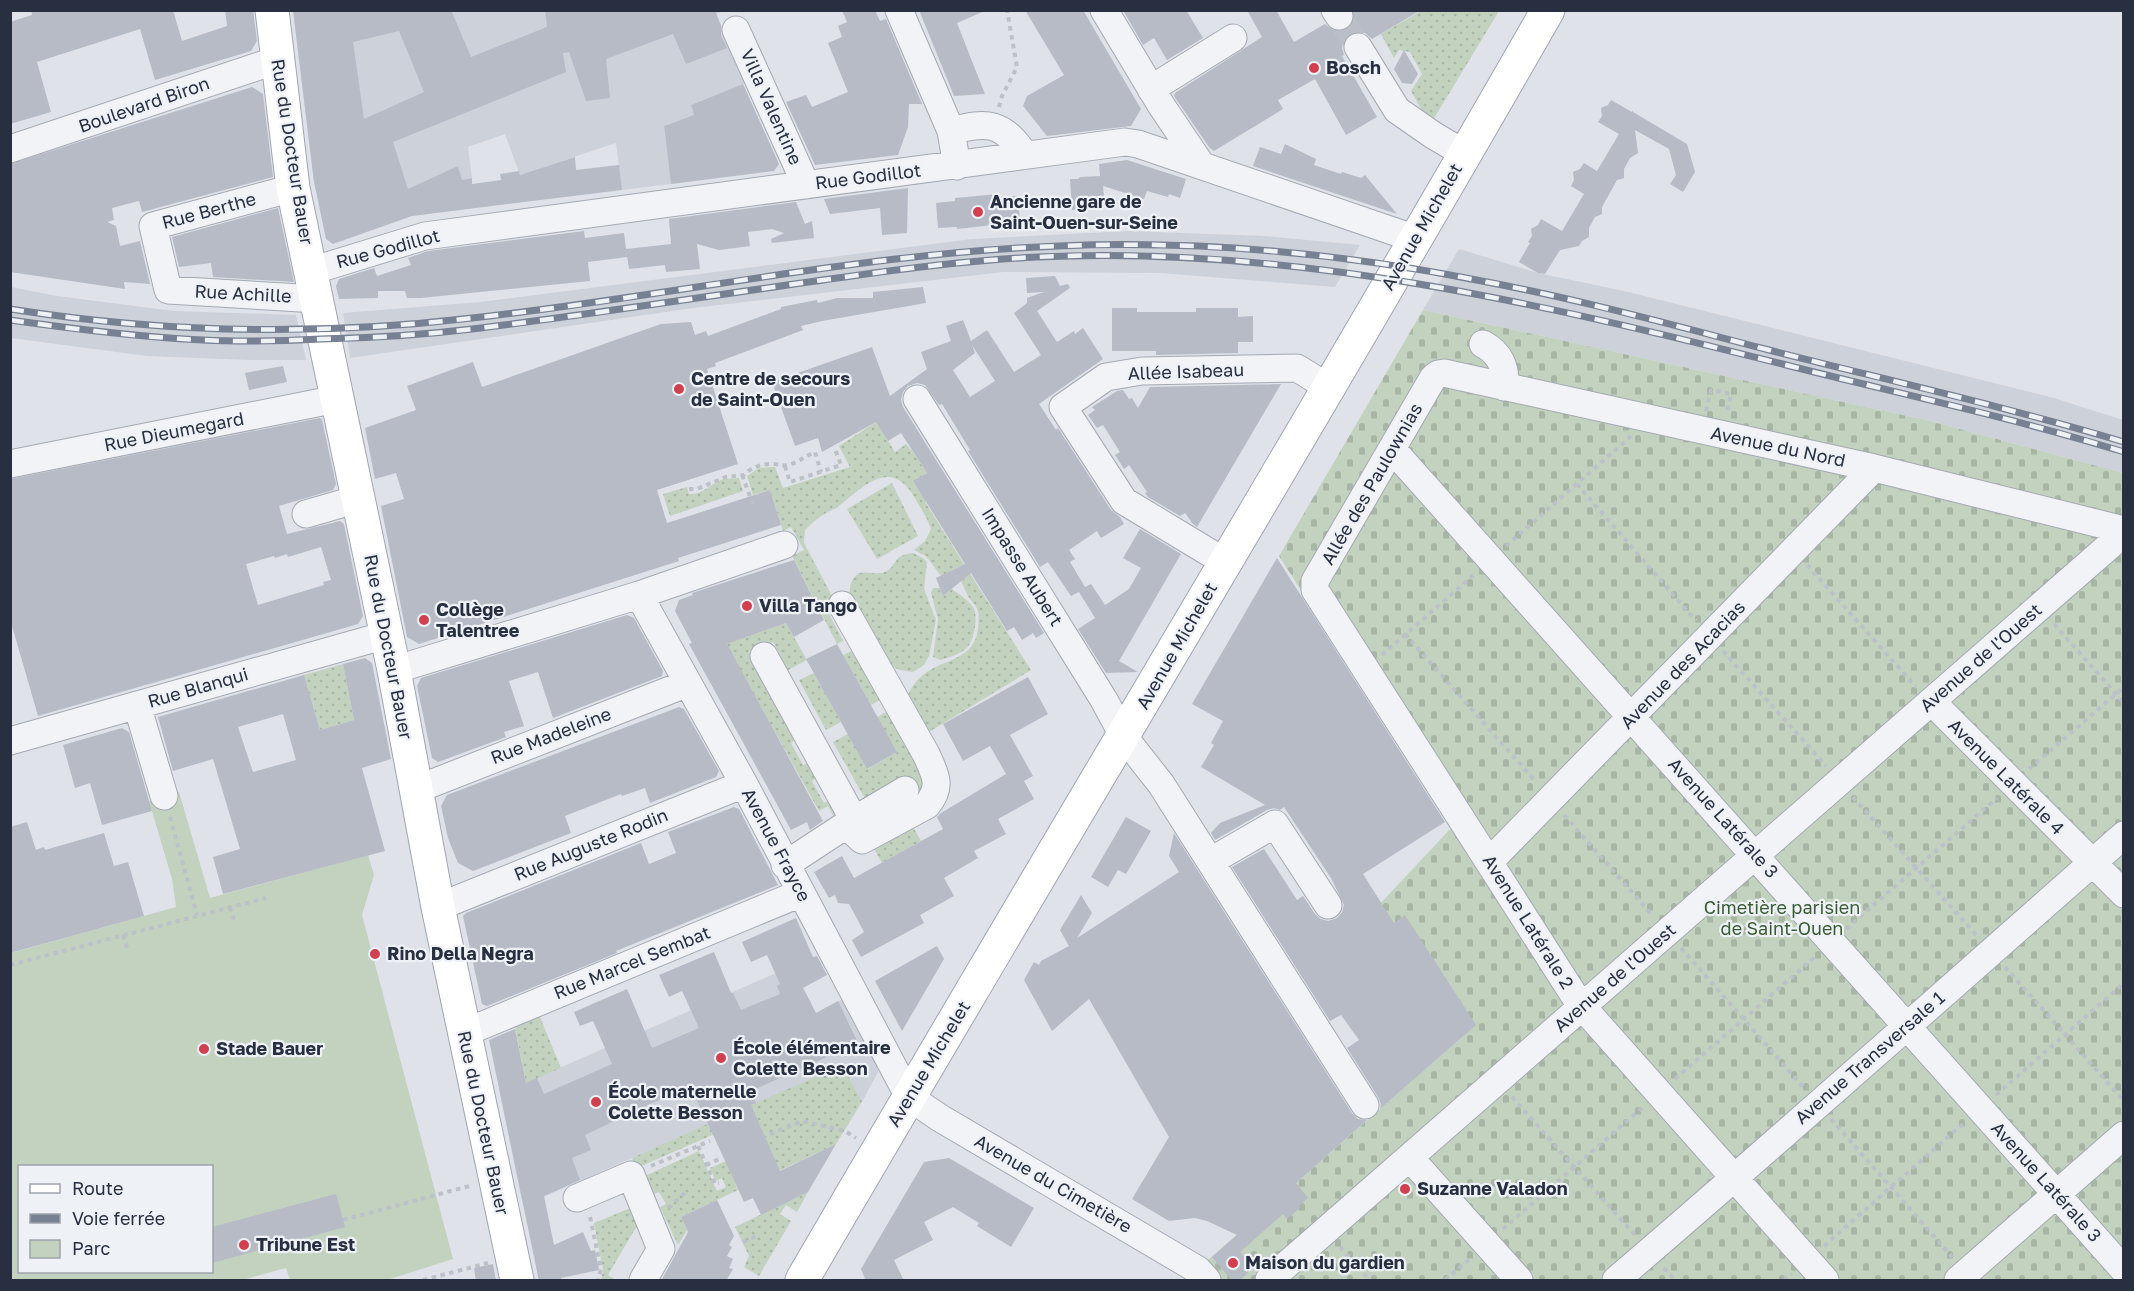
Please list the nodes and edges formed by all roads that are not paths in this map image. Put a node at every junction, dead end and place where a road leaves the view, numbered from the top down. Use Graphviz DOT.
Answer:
graph roads {
  1 [pos="272,10"];
  2 [pos="899,10"];
  3 [pos="1104,10"];
  4 [pos="1548,10"];
  5 [pos="736,30"];
  6 [pos="1233,38"];
  7 [pos="1358,47"];
  8 [pos="277,60"];
  9 [pos="1156,97"];
  10 [pos="951,131"];
  11 [pos="1138,144"];
  12 [pos="10,149"];
  13 [pos="1465,154"];
  14 [pos="1025,156"];
  15 [pos="957,166"];
  16 [pos="1202,166"];
  17 [pos="806,184"];
  18 [pos="293,188"];
  19 [pos="1416,239"];
  20 [pos="314,285"];
  21 [pos="168,290"];
  22 [pos="1483,344"];
  23 [pos="1433,378"];
  24 [pos="1328,387"];
  25 [pos="1504,387"];
  26 [pos="337,399"];
  27 [pos="917,399"];
  28 [pos="1392,449"];
  29 [pos="10,464"];
  30 [pos="1874,468"];
  31 [pos="358,500"];
  32 [pos="306,514"];
  33 [pos="2124,532"];
  34 [pos="784,545"];
  35 [pos="1226,562"];
  36 [pos="1315,590"];
  37 [pos="639,595"];
  38 [pos="842,605"];
  39 [pos="386,635"];
  40 [pos="764,656"];
  41 [pos="394,670"];
  42 [pos="688,683"];
  43 [pos="1932,702"];
  44 [pos="137,705"];
  45 [pos="1632,717"];
  46 [pos="1124,737"];
  47 [pos="10,741"];
  48 [pos="744,784"];
  49 [pos="415,790"];
  50 [pos="905,790"];
  51 [pos="164,796"];
  52 [pos="850,823"];
  53 [pos="2124,835"];
  54 [pos="1756,856"];
  55 [pos="1211,861"];
  56 [pos="1490,861"];
  57 [pos="2092,863"];
  58 [pos="785,865"];
  59 [pos="801,893"];
  60 [pos="2124,894"];
  61 [pos="1328,905"];
  62 [pos="438,907"];
  63 [pos="1583,1006"];
  64 [pos="1907,1025"];
  65 [pos="464,1033"];
  66 [pos="909,1097"];
  67 [pos="1365,1105"];
  68 [pos="2124,1136"];
  69 [pos="1410,1158"];
  70 [pos="1734,1177"];
  71 [pos="2056,1194"];
  72 [pos="581,1196"];
  73 [pos="514,1269"];
  74 [pos="2124,1270"];
  75 [pos="1203,1275"];
  76 [pos="1962,1277"];
  77 [pos="804,1280"];
  78 [pos="642,1281"];
  79 [pos="1269,1281"];
  80 [pos="1519,1281"];
  81 [pos="1616,1281"];
  82 [pos="1825,1281"];
  1 -- 8 [label="main road, Rue du Docteur Bauer"];
  2 -- 10 [label="street"];
  3 -- 9 [label="street"];
  4 -- 13 [label="main road, Avenue Michelet"];
  5 -- 17 [label="street, Villa Valentine"];
  6 -- 9 [label="street"];
  7 -- 13 [label="street"];
  8 -- 12 [label="street, Boulevard Biron"];
  8 -- 18 [label="main road, Rue du Docteur Bauer"];
  9 -- 11 [label="street"];
  9 -- 16 [label="street"];
  10 -- 14 [label="street"];
  10 -- 15 [label="street"];
  11 -- 14 [label="street, Rue Godillot"];
  11 -- 16 [label="street, Rue Godillot"];
  13 -- 19 [label="main road, Avenue Michelet"];
  14 -- 15 [label="street, Rue Godillot"];
  15 -- 17 [label="street, Rue Godillot"];
  16 -- 19 [label="street, Rue Godillot"];
  17 -- 20 [label="street, Rue Godillot"];
  18 -- 20 [label="main road, Rue du Docteur Bauer"];
  18 -- 21 [label="street, Rue Berthe"];
  19 -- 24 [label="main road, Avenue Michelet"];
  20 -- 21 [label="street, Rue Achille"];
  20 -- 26 [label="main road, Rue du Docteur Bauer"];
  22 -- 25 [label="street"];
  23 -- 25 [label="street, Avenue du Nord"];
  23 -- 28 [label="street, Allée des Paulownias"];
  24 -- 35 [label="main road, Avenue Michelet"];
  24 -- 35 [label="street, Allée Isabeau"];
  25 -- 30 [label="street, Avenue du Nord"];
  26 -- 29 [label="street, Rue Dieumegard"];
  26 -- 31 [label="main road, Rue du Docteur Bauer"];
  27 -- 46 [label="street, Impasse Aubert"];
  28 -- 36 [label="street, Allée des Paulownias"];
  28 -- 45 [label="street, Avenue Latérale 3"];
  30 -- 33 [label="street, Avenue du Nord"];
  30 -- 45 [label="street, Avenue des Acacias"];
  31 -- 32 [label="street"];
  31 -- 39 [label="main road, Rue du Docteur Bauer"];
  33 -- 43 [label="street, Avenue de l'Ouest"];
  34 -- 37 [label="street"];
  35 -- 46 [label="main road, Avenue Michelet"];
  36 -- 56 [label="street, Avenue Latérale 2"];
  37 -- 41 [label="street"];
  37 -- 42 [label="street, Avenue Frayce"];
  38 -- 52 [label="street"];
  39 -- 41 [label="main road, Rue du Docteur Bauer"];
  39 -- 44 [label="street, Rue Blanqui"];
  40 -- 52 [label="street"];
  41 -- 49 [label="main road, Rue du Docteur Bauer"];
  42 -- 48 [label="street, Avenue Frayce"];
  42 -- 49 [label="street, Rue Madeleine"];
  43 -- 54 [label="street, Avenue de l'Ouest"];
  43 -- 57 [label="street, Avenue Latérale 4"];
  44 -- 47 [label="street, Rue Blanqui"];
  44 -- 51 [label="street"];
  45 -- 54 [label="street, Avenue Latérale 3"];
  45 -- 56 [label="street, Avenue des Acacias"];
  46 -- 55 [label="street, Impasse Aubert"];
  46 -- 66 [label="main road, Avenue Michelet"];
  48 -- 58 [label="street, Avenue Frayce"];
  48 -- 62 [label="street, Rue Auguste Rodin"];
  49 -- 62 [label="main road, Rue du Docteur Bauer"];
  50 -- 52 [label="street"];
  52 -- 58 [label="street"];
  53 -- 57 [label="street, Avenue Transversale 1"];
  54 -- 63 [label="street, Avenue de l'Ouest"];
  54 -- 64 [label="street, Avenue Latérale 3"];
  55 -- 61 [label="street"];
  55 -- 67 [label="street, Impasse Aubert"];
  56 -- 63 [label="street, Avenue Latérale 2"];
  57 -- 60 [label="street, Avenue Latérale 4"];
  57 -- 64 [label="street, Avenue Transversale 1"];
  58 -- 59 [label="street, Avenue Frayce"];
  59 -- 65 [label="street, Rue Marcel Sembat"];
  59 -- 66 [label="street, Avenue Frayce"];
  62 -- 65 [label="main road, Rue du Docteur Bauer"];
  63 -- 69 [label="street, Avenue de l'Ouest"];
  63 -- 70 [label="street, Avenue Latérale 2"];
  64 -- 70 [label="street, Avenue Transversale 1"];
  64 -- 71 [label="street, Avenue Latérale 3"];
  65 -- 73 [label="main road, Rue du Docteur Bauer"];
  66 -- 75 [label="street, Avenue du Cimetière"];
  66 -- 77 [label="main road, Avenue Michelet"];
  68 -- 71 [label="street"];
  69 -- 79 [label="street, Avenue de l'Ouest"];
  69 -- 80 [label="street"];
  70 -- 81 [label="street, Avenue Transversale 1"];
  70 -- 82 [label="street, Avenue Latérale 2"];
  71 -- 74 [label="street, Avenue Latérale 3"];
  71 -- 76 [label="street"];
  72 -- 78 [label="street"];
}
